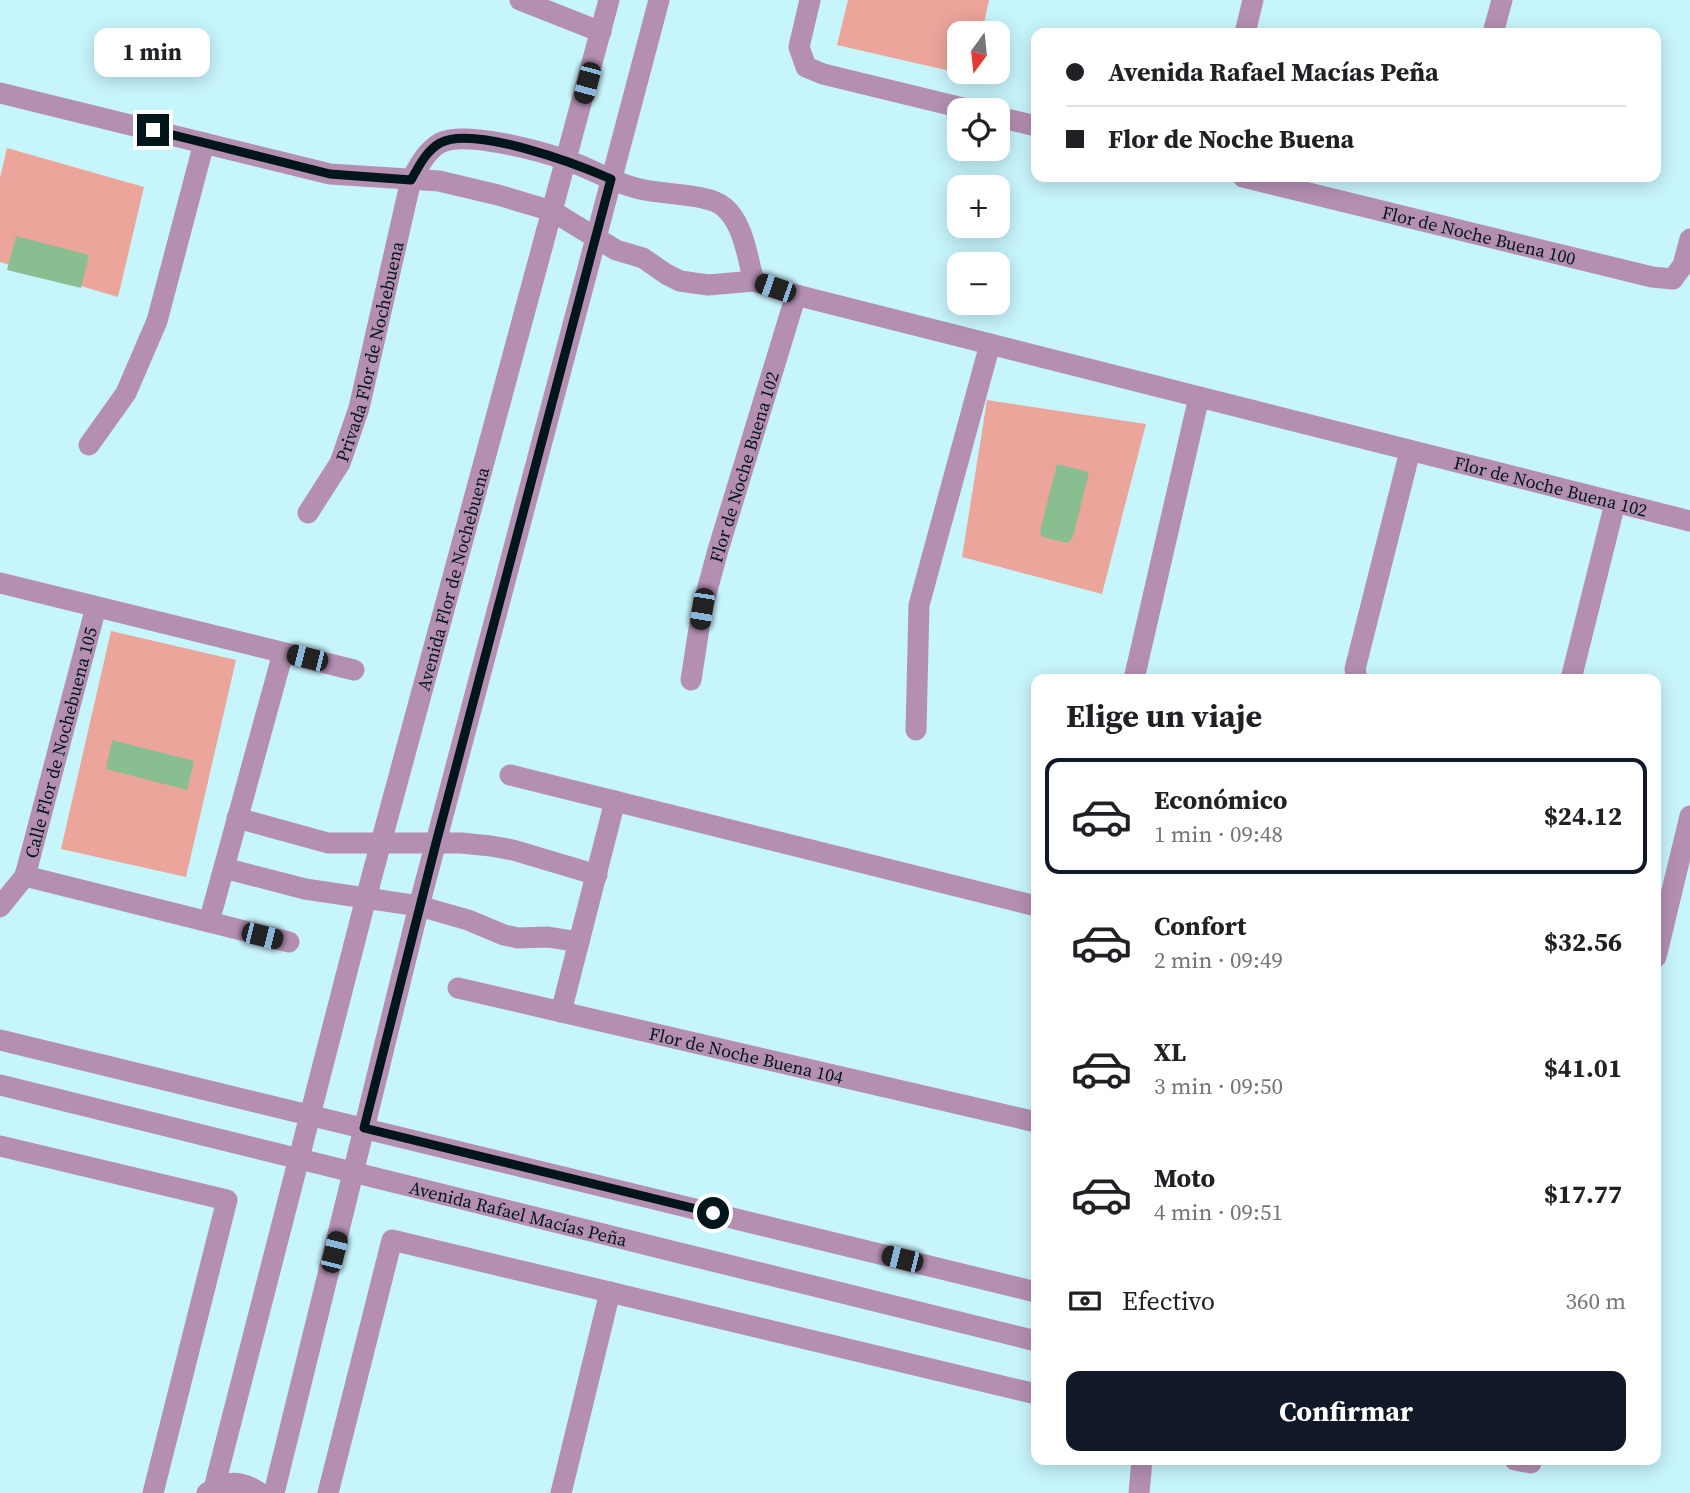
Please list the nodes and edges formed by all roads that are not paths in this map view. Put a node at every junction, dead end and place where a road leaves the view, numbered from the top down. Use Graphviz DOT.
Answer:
graph roads {
  1 [pos="520,0"];
  2 [pos="609,0"];
  3 [pos="659,0"];
  4 [pos="810,0"];
  5 [pos="1253,0"];
  6 [pos="1502,0"];
  7 [pos="1246,28"];
  8 [pos="1494,28"];
  9 [pos="601,32"];
  10 [pos="0,93"];
  11 [pos="947,104"];
  12 [pos="1010,120"];
  13 [pos="1031,125"];
  14 [pos="204,143"];
  15 [pos="566,160"];
  16 [pos="611,179"];
  17 [pos="411,180"];
  18 [pos="1264,182"];
  19 [pos="552,211"];
  20 [pos="596,237"];
  21 [pos="1690,239"];
  22 [pos="754,281"];
  23 [pos="796,295"];
  24 [pos="990,344"];
  25 [pos="1199,397"];
  26 [pos="89,445"];
  27 [pos="1410,450"];
  28 [pos="1615,502"];
  29 [pos="308,513"];
  30 [pos="1690,522"];
  31 [pos="0,583"];
  32 [pos="96,607"];
  33 [pos="283,653"];
  34 [pos="355,670"];
  35 [pos="1135,674"];
  36 [pos="1356,674"];
  37 [pos="1572,674"];
  38 [pos="691,680"];
  39 [pos="916,730"];
  40 [pos="510,775"];
  41 [pos="615,801"];
  42 [pos="1690,816"];
  43 [pos="237,818"];
  44 [pos="381,843"];
  45 [pos="436,843"];
  46 [pos="224,868"];
  47 [pos="597,875"];
  48 [pos="25,876"];
  49 [pos="366,898"];
  50 [pos="1031,905"];
  51 [pos="419,906"];
  52 [pos="0,907"];
  53 [pos="209,922"];
  54 [pos="1661,936"];
  55 [pos="289,942"];
  56 [pos="579,942"];
  57 [pos="458,988"];
  58 [pos="561,1012"];
  59 [pos="0,1040"];
  60 [pos="0,1085"];
  61 [pos="310,1115"];
  62 [pos="1031,1121"];
  63 [pos="364,1128"];
  64 [pos="0,1146"];
  65 [pos="299,1159"];
  66 [pos="354,1172"];
  67 [pos="1031,1291"];
  68 [pos="610,1292"];
  69 [pos="1031,1340"];
  70 [pos="1031,1393"];
  71 [pos="1142,1465"];
  72 [pos="211,1490"];
  73 [pos="153,1493"];
  74 [pos="260,1493"];
  75 [pos="274,1493"];
  76 [pos="328,1493"];
  77 [pos="561,1493"];
  78 [pos="1139,1493"];
  1 -- 9 [label="street"];
  2 -- 9 [label="street, Avenida Flor de Nochebuena"];
  3 -- 16 [label="street"];
  4 -- 11 [label="street"];
  5 -- 7 [label="street"];
  6 -- 8 [label="street"];
  9 -- 15 [label="street, Avenida Flor de Nochebuena"];
  10 -- 14 [label="street"];
  12 -- 13 [label="street"];
  14 -- 17 [label="street"];
  14 -- 26 [label="street"];
  15 -- 16 [label="street"];
  15 -- 17 [label="street"];
  15 -- 19 [label="street, Avenida Flor de Nochebuena"];
  16 -- 20 [label="street"];
  16 -- 22 [label="street"];
  17 -- 19 [label="street"];
  17 -- 29 [label="street, Privada Flor de Nochebuena"];
  18 -- 21 [label="street, Flor de Noche Buena 100"];
  19 -- 20 [label="street"];
  19 -- 44 [label="street, Avenida Flor de Nochebuena"];
  20 -- 22 [label="street"];
  20 -- 45 [label="street"];
  22 -- 23 [label="street, Flor de Noche Buena 102"];
  23 -- 24 [label="street, Flor de Noche Buena 102"];
  23 -- 38 [label="street, Flor de Noche Buena 102"];
  24 -- 25 [label="street, Flor de Noche Buena 102"];
  24 -- 39 [label="street"];
  25 -- 27 [label="street, Flor de Noche Buena 102"];
  25 -- 35 [label="street"];
  27 -- 28 [label="street, Flor de Noche Buena 102"];
  27 -- 36 [label="street"];
  28 -- 30 [label="street, Flor de Noche Buena 102"];
  28 -- 37 [label="street"];
  31 -- 32 [label="street, Calle Flor de Nochebuena 105"];
  32 -- 33 [label="street, Calle Flor de Nochebuena 105"];
  32 -- 48 [label="street, Calle Flor de Nochebuena 105"];
  33 -- 34 [label="street, Calle Flor de Nochebuena 105"];
  33 -- 43 [label="street"];
  40 -- 41 [label="street"];
  41 -- 47 [label="street"];
  41 -- 50 [label="street"];
  42 -- 54 [label="street"];
  43 -- 44 [label="street"];
  43 -- 46 [label="street"];
  44 -- 45 [label="street"];
  44 -- 49 [label="street, Avenida Flor de Nochebuena"];
  45 -- 47 [label="street"];
  45 -- 51 [label="street"];
  46 -- 49 [label="street"];
  46 -- 53 [label="street"];
  47 -- 56 [label="street"];
  48 -- 52 [label="street, Calle Flor de Nochebuena 105"];
  48 -- 53 [label="street, Calle Flor de Nochebuena 105"];
  49 -- 51 [label="street"];
  49 -- 61 [label="street, Avenida Flor de Nochebuena"];
  51 -- 56 [label="street"];
  51 -- 63 [label="street"];
  53 -- 55 [label="street, Calle Flor de Nochebuena 105"];
  56 -- 58 [label="street"];
  57 -- 58 [label="street, Flor de Noche Buena 104"];
  58 -- 62 [label="street, Flor de Noche Buena 104"];
  59 -- 61 [label="street"];
  60 -- 65 [label="street, Avenida Rafael Macías Peña"];
  61 -- 63 [label="street"];
  61 -- 65 [label="street, Avenida Flor de Nochebuena"];
  63 -- 66 [label="street"];
  63 -- 67 [label="street"];
  64 -- 73 [label="street"];
  65 -- 66 [label="street, Avenida Rafael Macías Peña"];
  65 -- 72 [label="street, Avenida Flor de Nochebuena"];
  66 -- 69 [label="street, Avenida Rafael Macías Peña"];
  66 -- 75 [label="street"];
  68 -- 70 [label="street"];
  68 -- 76 [label="street"];
  68 -- 77 [label="street"];
  71 -- 78 [label="street"];
  72 -- 74 [label="street"];
}
